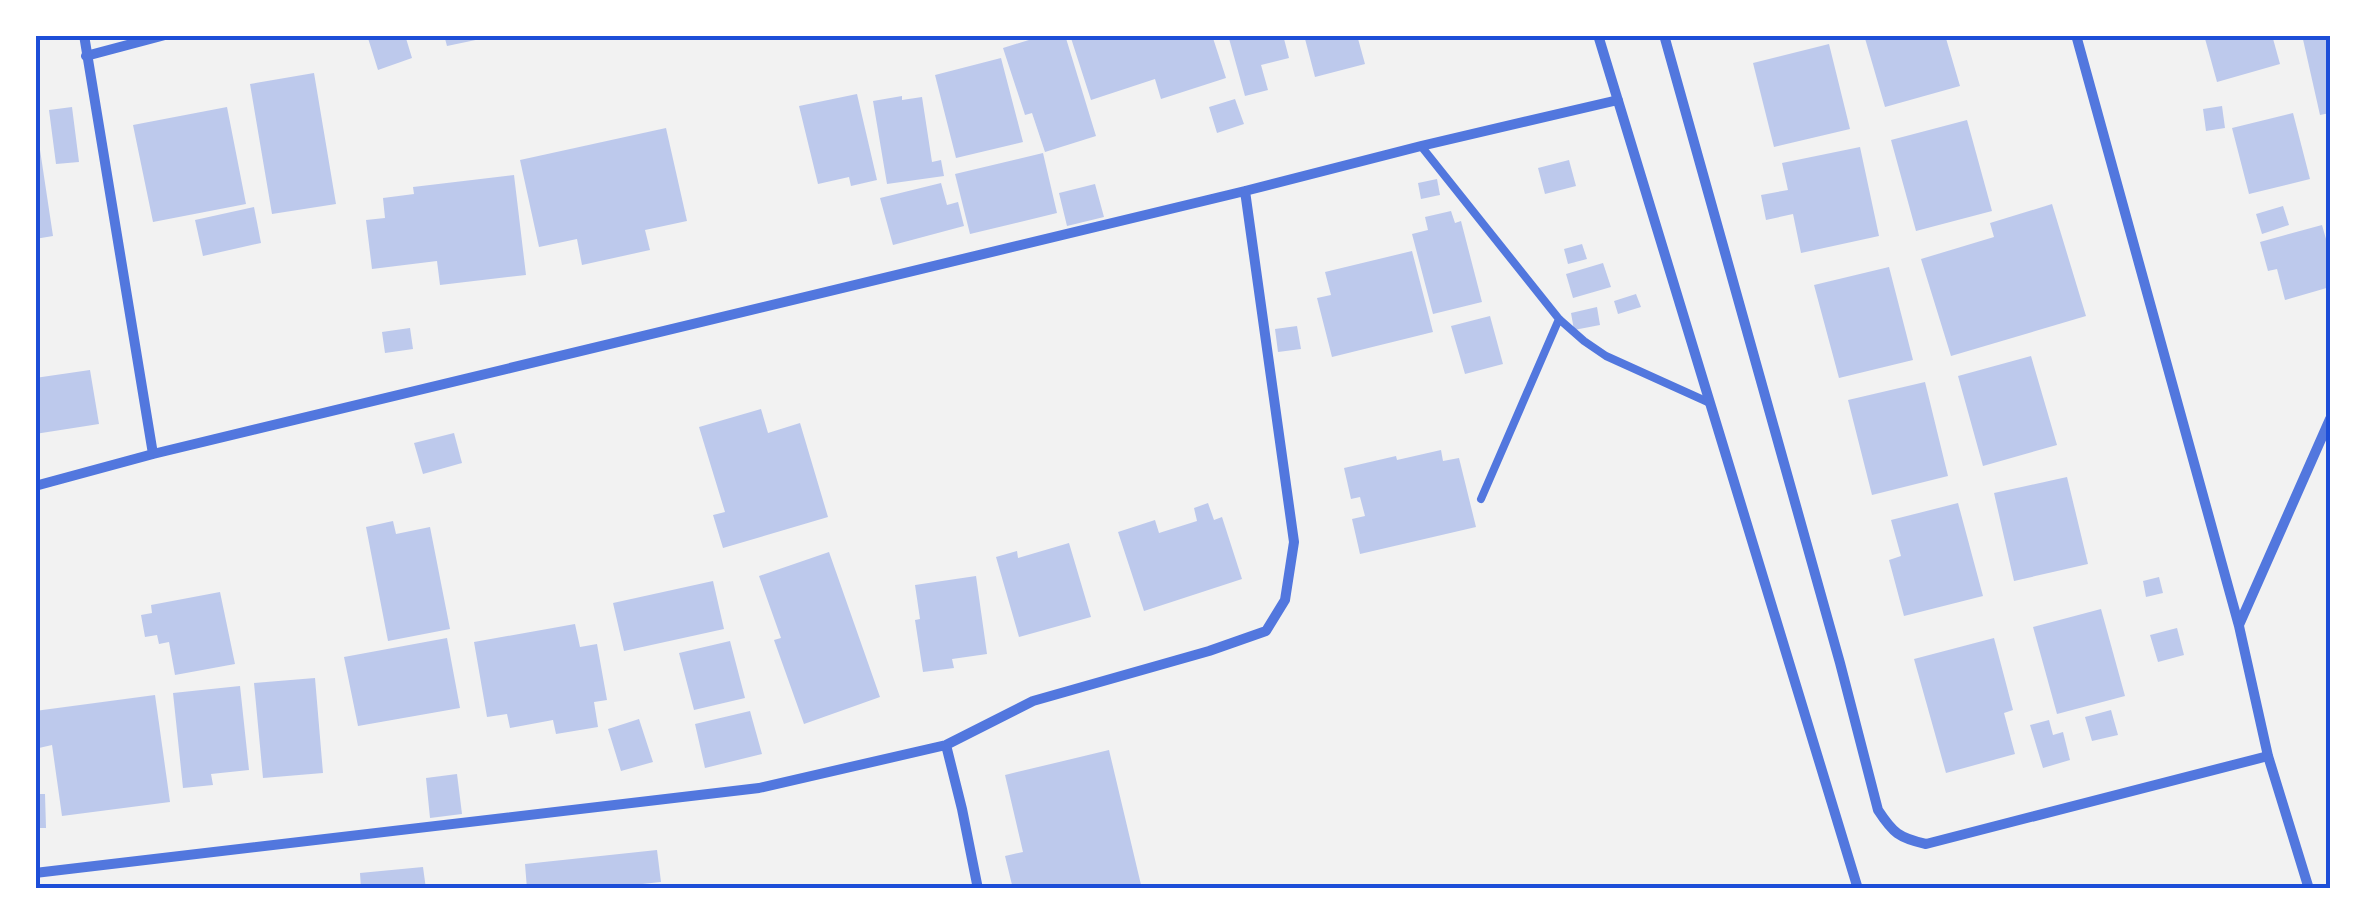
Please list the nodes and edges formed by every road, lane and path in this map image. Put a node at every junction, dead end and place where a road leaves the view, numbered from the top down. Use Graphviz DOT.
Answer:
graph roads {
  1 [pos="84,35"];
  2 [pos="165,35"];
  3 [pos="1598,35"];
  4 [pos="1664,35"];
  5 [pos="2076,35"];
  6 [pos="86,56"];
  7 [pos="1618,100"];
  8 [pos="1421,146"];
  9 [pos="1244,191"];
  10 [pos="1559,319"];
  11 [pos="1710,404"];
  12 [pos="2330,419"];
  13 [pos="153,454"];
  14 [pos="35,486"];
  15 [pos="1482,500"];
  16 [pos="2239,626"];
  17 [pos="946,746"];
  18 [pos="2268,756"];
  19 [pos="35,872"];
  20 [pos="978,889"];
  21 [pos="1858,889"];
  22 [pos="2308,889"];
  1 -- 6 [label="street"];
  2 -- 6 [label="street"];
  3 -- 7 [label="street"];
  4 -- 18 [label="street"];
  5 -- 16 [label="street"];
  6 -- 13 [label="street"];
  7 -- 8 [label="street"];
  7 -- 11 [label="street"];
  8 -- 9 [label="street"];
  8 -- 10 [label="lane"];
  9 -- 13 [label="street"];
  9 -- 17 [label="street"];
  10 -- 11 [label="lane"];
  10 -- 15 [label="lane"];
  11 -- 21 [label="street"];
  12 -- 16 [label="street"];
  13 -- 14 [label="street"];
  16 -- 18 [label="street"];
  17 -- 19 [label="street"];
  17 -- 20 [label="street"];
  18 -- 22 [label="street"];
}
